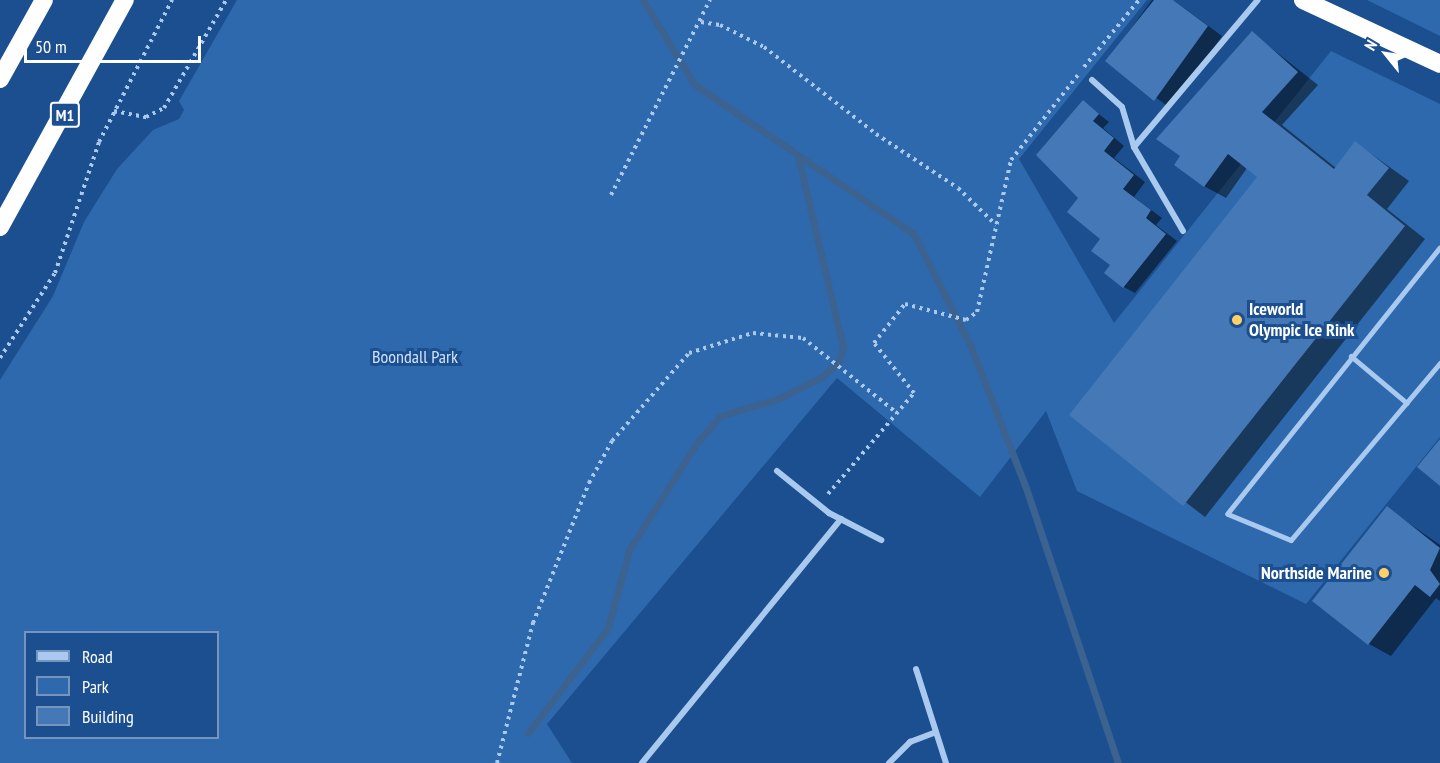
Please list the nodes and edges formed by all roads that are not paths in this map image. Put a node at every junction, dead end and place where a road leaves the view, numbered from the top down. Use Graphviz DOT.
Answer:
graph roads {
  1 [pos="44,0"];
  2 [pos="125,0"];
  3 [pos="1258,0"];
  4 [pos="1303,0"];
  5 [pos="1440,64"];
  6 [pos="0,79"];
  7 [pos="1092,80"];
  8 [pos="1134,147"];
  9 [pos="0,227"];
  10 [pos="1183,231"];
  11 [pos="1440,248"];
  12 [pos="1351,356"];
  13 [pos="1440,363"];
  14 [pos="1407,403"];
  15 [pos="777,471"];
  16 [pos="841,519"];
  17 [pos="881,540"];
  18 [pos="916,669"];
  19 [pos="934,733"];
  20 [pos="642,763"];
  21 [pos="889,763"];
  22 [pos="946,763"];
  1 -- 6 [label="highway"];
  2 -- 9 [label="highway, M1"];
  3 -- 8 [label="street"];
  4 -- 5 [label="highway"];
  7 -- 8 [label="street"];
  8 -- 10 [label="street"];
  11 -- 12 [label="lane"];
  12 -- 14 [label="lane"];
  12 -- 14 [label="lane"];
  13 -- 14 [label="lane"];
  15 -- 16 [label="street"];
  16 -- 17 [label="street"];
  16 -- 20 [label="street"];
  18 -- 19 [label="street"];
  19 -- 21 [label="street"];
  19 -- 22 [label="street"];
}
